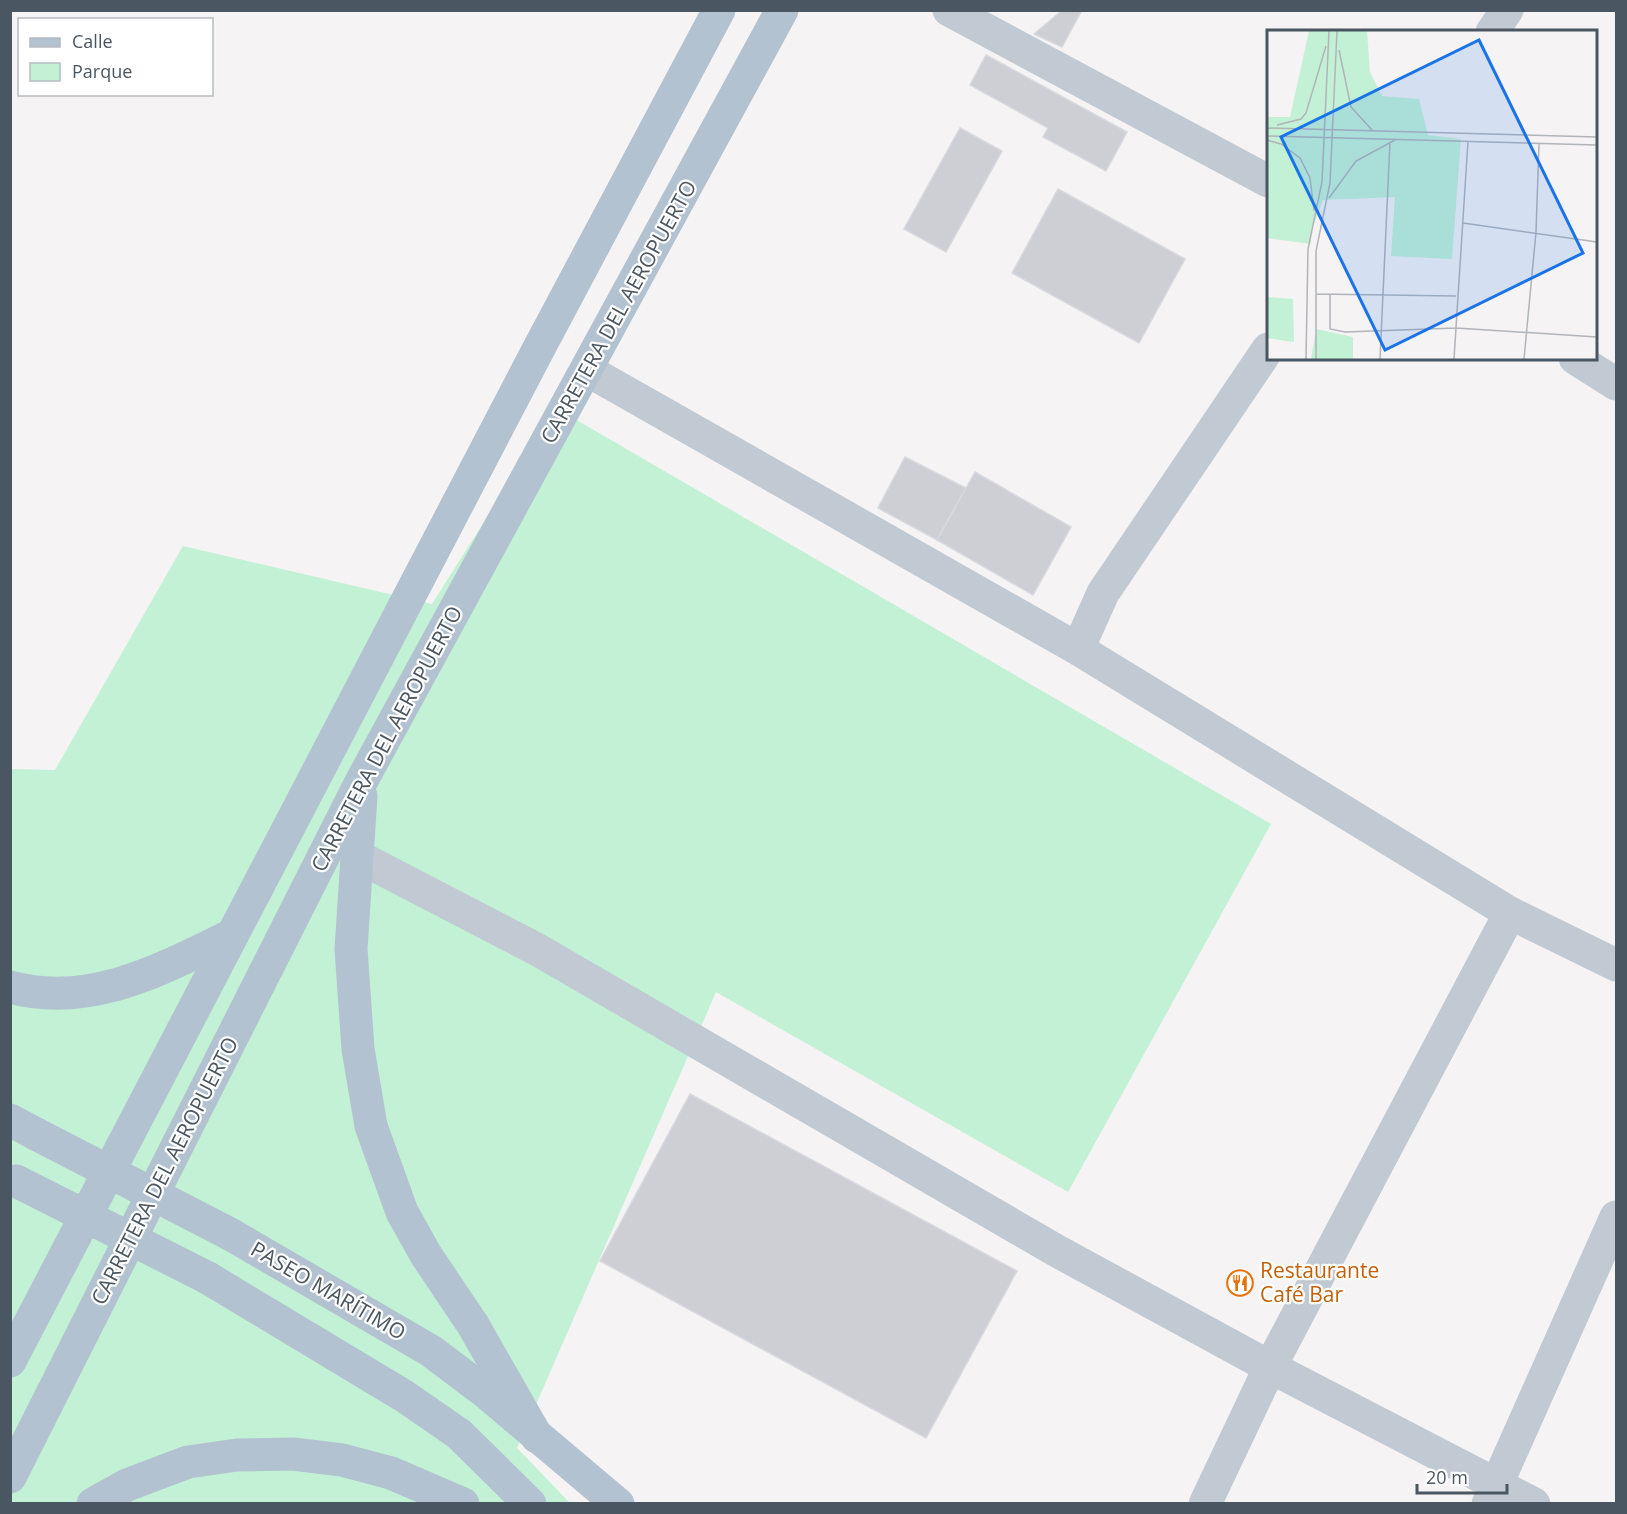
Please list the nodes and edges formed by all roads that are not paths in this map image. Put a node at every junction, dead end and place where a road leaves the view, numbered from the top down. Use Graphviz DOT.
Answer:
graph roads {
  1 [pos="719,10"];
  2 [pos="782,10"];
  3 [pos="949,10"];
  4 [pos="1507,10"];
  5 [pos="1493,30"];
  6 [pos="1267,180"];
  7 [pos="1267,352"];
  8 [pos="1578,360"];
  9 [pos="587,370"];
  10 [pos="1617,384"];
  11 [pos="1078,649"];
  12 [pos="362,782"];
  13 [pos="357,856"];
  14 [pos="1510,914"];
  15 [pos="232,935"];
  16 [pos="1617,965"];
  17 [pos="10,987"];
  18 [pos="23,1127"];
  19 [pos="13,1180"];
  20 [pos="1617,1217"];
  21 [pos="10,1361"];
  22 [pos="1270,1367"];
  23 [pos="537,1437"];
  24 [pos="10,1477"];
  25 [pos="1492,1494"];
  26 [pos="93,1503"];
  27 [pos="463,1503"];
  28 [pos="530,1503"];
  29 [pos="618,1503"];
  30 [pos="1205,1503"];
  31 [pos="1534,1503"];
  1 -- 15 [label="main road"];
  2 -- 9 [label="main road, CARRETERA DEL AEROPUERTO"];
  3 -- 6 [label="street"];
  4 -- 5 [label="street"];
  7 -- 11 [label="street"];
  8 -- 10 [label="street"];
  9 -- 11 [label="street"];
  9 -- 12 [label="main road, CARRETERA DEL AEROPUERTO"];
  11 -- 14 [label="street"];
  12 -- 13 [label="main road"];
  12 -- 24 [label="main road, CARRETERA DEL AEROPUERTO"];
  13 -- 22 [label="street"];
  13 -- 23 [label="main road"];
  14 -- 16 [label="street"];
  14 -- 22 [label="street"];
  15 -- 17 [label="main road"];
  15 -- 21 [label="main road"];
  18 -- 23 [label="main road, PASEO MARÍTIMO, bridge"];
  19 -- 28 [label="main road, bridge"];
  20 -- 25 [label="street"];
  22 -- 25 [label="street"];
  22 -- 30 [label="street"];
  23 -- 29 [label="main road, PASEO MARÍTIMO"];
  25 -- 31 [label="street"];
  26 -- 27 [label="main road"];
}
